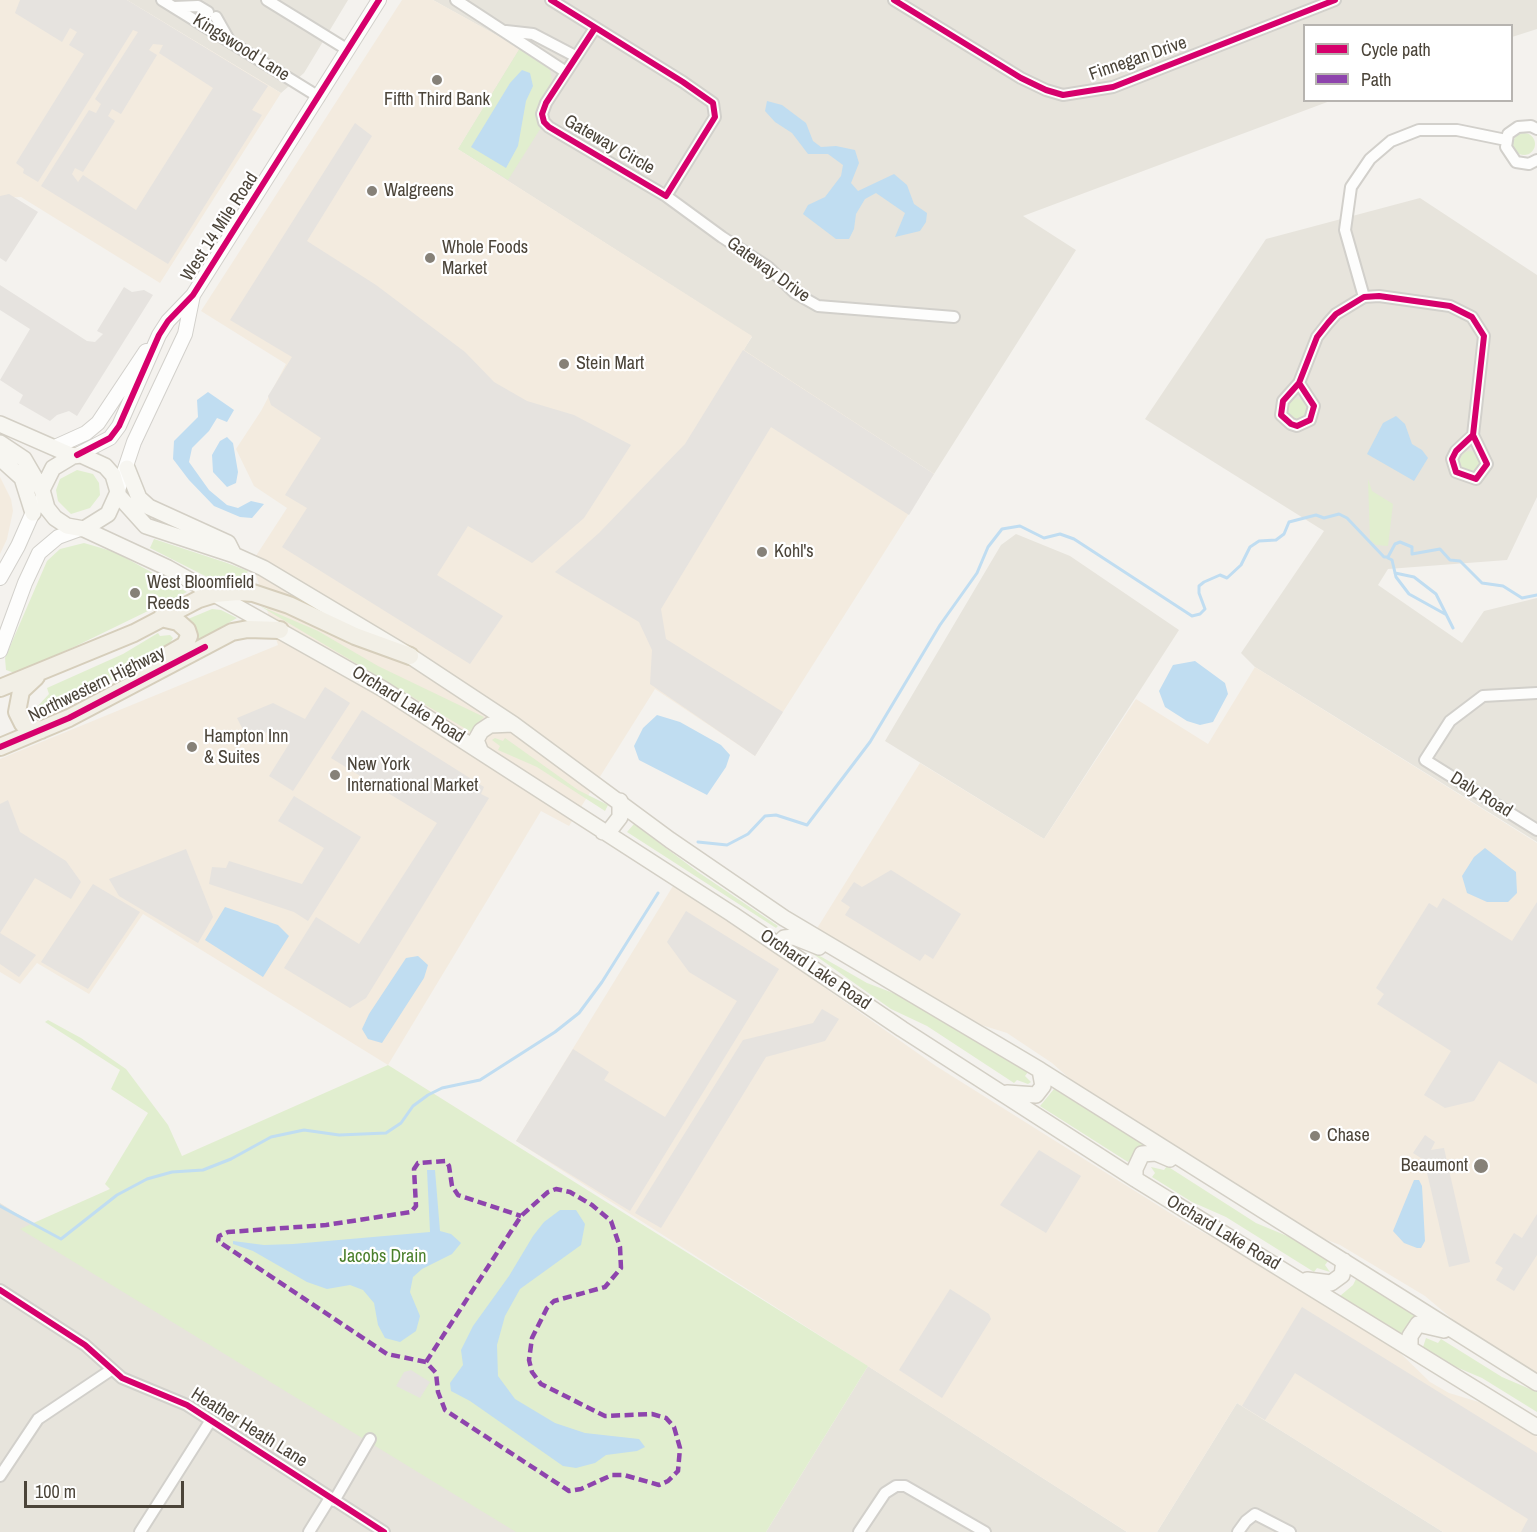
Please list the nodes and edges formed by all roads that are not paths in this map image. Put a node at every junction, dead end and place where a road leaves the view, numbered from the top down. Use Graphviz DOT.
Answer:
graph roads {
  1 [pos="162,0"];
  2 [pos="267,0"];
  3 [pos="379,0"];
  4 [pos="456,0"];
  5 [pos="551,0"];
  6 [pos="1335,0"];
  7 [pos="899,1"];
  8 [pos="175,3"];
  9 [pos="595,28"];
  10 [pos="506,31"];
  11 [pos="231,42"];
  12 [pos="348,50"];
  13 [pos="575,56"];
  14 [pos="566,72"];
  15 [pos="319,97"];
  16 [pos="1537,129"];
  17 [pos="1506,140"];
  18 [pos="1537,160"];
  19 [pos="666,195"];
  20 [pos="193,295"];
  21 [pos="1364,297"];
  22 [pos="954,317"];
  23 [pos="159,335"];
  24 [pos="1299,383"];
  25 [pos="0,424"];
  26 [pos="1473,435"];
  27 [pos="0,443"];
  28 [pos="55,447"];
  29 [pos="75,456"];
  30 [pos="0,458"];
  31 [pos="127,468"];
  32 [pos="42,491"];
  33 [pos="118,492"];
  34 [pos="33,513"];
  35 [pos="82,529"];
  36 [pos="234,555"];
  37 [pos="0,578"];
  38 [pos="215,594"];
  39 [pos="161,618"];
  40 [pos="280,630"];
  41 [pos="0,651"];
  42 [pos="410,656"];
  43 [pos="47,670"];
  44 [pos="0,688"];
  45 [pos="1537,693"];
  46 [pos="109,698"];
  47 [pos="513,724"];
  48 [pos="41,730"];
  49 [pos="0,747"];
  50 [pos="480,750"];
  51 [pos="620,801"];
  52 [pos="1537,830"];
  53 [pos="603,832"];
  54 [pos="778,944"];
  55 [pos="848,955"];
  56 [pos="1040,1070"];
  57 [pos="1001,1092"];
  58 [pos="1201,1171"];
  59 [pos="1135,1179"];
  60 [pos="1344,1261"];
  61 [pos="1296,1277"];
  62 [pos="0,1290"];
  63 [pos="1466,1338"];
  64 [pos="1410,1348"];
  65 [pos="111,1370"];
  66 [pos="1537,1383"];
  67 [pos="1512,1412"];
  68 [pos="212,1420"];
  69 [pos="1537,1420"];
  70 [pos="1537,1427"];
  71 [pos="370,1439"];
  72 [pos="0,1476"];
  73 [pos="332,1499"];
  74 [pos="140,1532"];
  75 [pos="309,1532"];
  76 [pos="384,1532"];
  77 [pos="859,1532"];
  78 [pos="985,1532"];
  79 [pos="1238,1532"];
  80 [pos="1290,1532"];
  1 -- 8 [label="street, Kingswood Lane"];
  2 -- 12 [label="street"];
  3 -- 12 [label="street, West 14 Mile Road"];
  4 -- 10 [label="street"];
  5 -- 9 [label="street, Gateway Circle"];
  6 -- 7 [label="street, Finnegan Drive"];
  8 -- 11 [label="street, Kingswood Lane"];
  8 -- 11 [label="street"];
  9 -- 13 [label="street, Gateway Circle"];
  9 -- 19 [label="street, Gateway Circle"];
  10 -- 13 [label="street"];
  10 -- 14 [label="street"];
  11 -- 15 [label="street, Kingswood Lane"];
  12 -- 15 [label="street, West 14 Mile Road"];
  13 -- 14 [label="street, Gateway Circle"];
  14 -- 19 [label="street, Gateway Circle"];
  15 -- 20 [label="street, West 14 Mile Road"];
  16 -- 17 [label="street"];
  17 -- 18 [label="street"];
  17 -- 21 [label="street"];
  19 -- 22 [label="street, Gateway Drive"];
  20 -- 23 [label="street, West 14 Mile Road"];
  20 -- 31 [label="street, West 14 Mile Road"];
  21 -- 24 [label="street"];
  21 -- 26 [label="street"];
  23 -- 28 [label="street"];
  23 -- 29 [label="street, West 14 Mile Road"];
  25 -- 28 [label="main road"];
  27 -- 32 [label="main road"];
  28 -- 29 [label="main road"];
  29 -- 32 [label="main road"];
  29 -- 33 [label="main road"];
  30 -- 34 [label="main road"];
  31 -- 33 [label="street, West 14 Mile Road"];
  31 -- 36 [label="main road"];
  32 -- 34 [label="street"];
  32 -- 35 [label="main road"];
  33 -- 35 [label="main road"];
  33 -- 36 [label="main road, Orchard Lake Road"];
  34 -- 37 [label="street"];
  35 -- 38 [label="main road, Orchard Lake Road"];
  35 -- 41 [label="street"];
  36 -- 42 [label="main road, Orchard Lake Road"];
  38 -- 39 [label="main road, Northwestern Highway"];
  38 -- 40 [label="main road, Orchard Lake Road"];
  38 -- 42 [label="main road, Northwestern Highway"];
  39 -- 43 [label="main road, Northwestern Highway"];
  39 -- 46 [label="main road"];
  40 -- 46 [label="main road, Northwestern Highway"];
  40 -- 50 [label="main road, Orchard Lake Road"];
  42 -- 47 [label="main road, Orchard Lake Road"];
  43 -- 44 [label="main road, Northwestern Highway"];
  43 -- 48 [label="main road"];
  45 -- 52 [label="street, Daly Road"];
  46 -- 48 [label="main road, Northwestern Highway"];
  47 -- 50 [label="main road"];
  47 -- 51 [label="main road, Orchard Lake Road"];
  48 -- 49 [label="main road, Northwestern Highway"];
  50 -- 53 [label="main road, Orchard Lake Road"];
  51 -- 53 [label="main road"];
  51 -- 55 [label="main road, Orchard Lake Road"];
  53 -- 54 [label="main road, Orchard Lake Road"];
  54 -- 55 [label="main road"];
  54 -- 57 [label="main road, Orchard Lake Road"];
  55 -- 56 [label="main road, Orchard Lake Road"];
  56 -- 57 [label="main road"];
  56 -- 58 [label="main road, Orchard Lake Road"];
  57 -- 59 [label="main road, Orchard Lake Road"];
  58 -- 59 [label="main road"];
  58 -- 60 [label="main road, Orchard Lake Road"];
  59 -- 61 [label="main road, Orchard Lake Road"];
  60 -- 61 [label="main road"];
  60 -- 63 [label="main road, Orchard Lake Road"];
  61 -- 64 [label="main road, Orchard Lake Road"];
  62 -- 65 [label="street, Heather Heath Lane"];
  63 -- 64 [label="main road"];
  63 -- 66 [label="main road, Orchard Lake Road"];
  64 -- 67 [label="main road, Orchard Lake Road"];
  65 -- 68 [label="street, Heather Heath Lane"];
  65 -- 72 [label="street"];
  67 -- 69 [label="main road"];
  67 -- 70 [label="main road, Orchard Lake Road"];
  68 -- 73 [label="street, Heather Heath Lane"];
  68 -- 74 [label="street"];
  71 -- 73 [label="street"];
  73 -- 75 [label="street"];
  73 -- 76 [label="street, Heather Heath Lane"];
  77 -- 78 [label="street"];
  79 -- 80 [label="street"];
}
